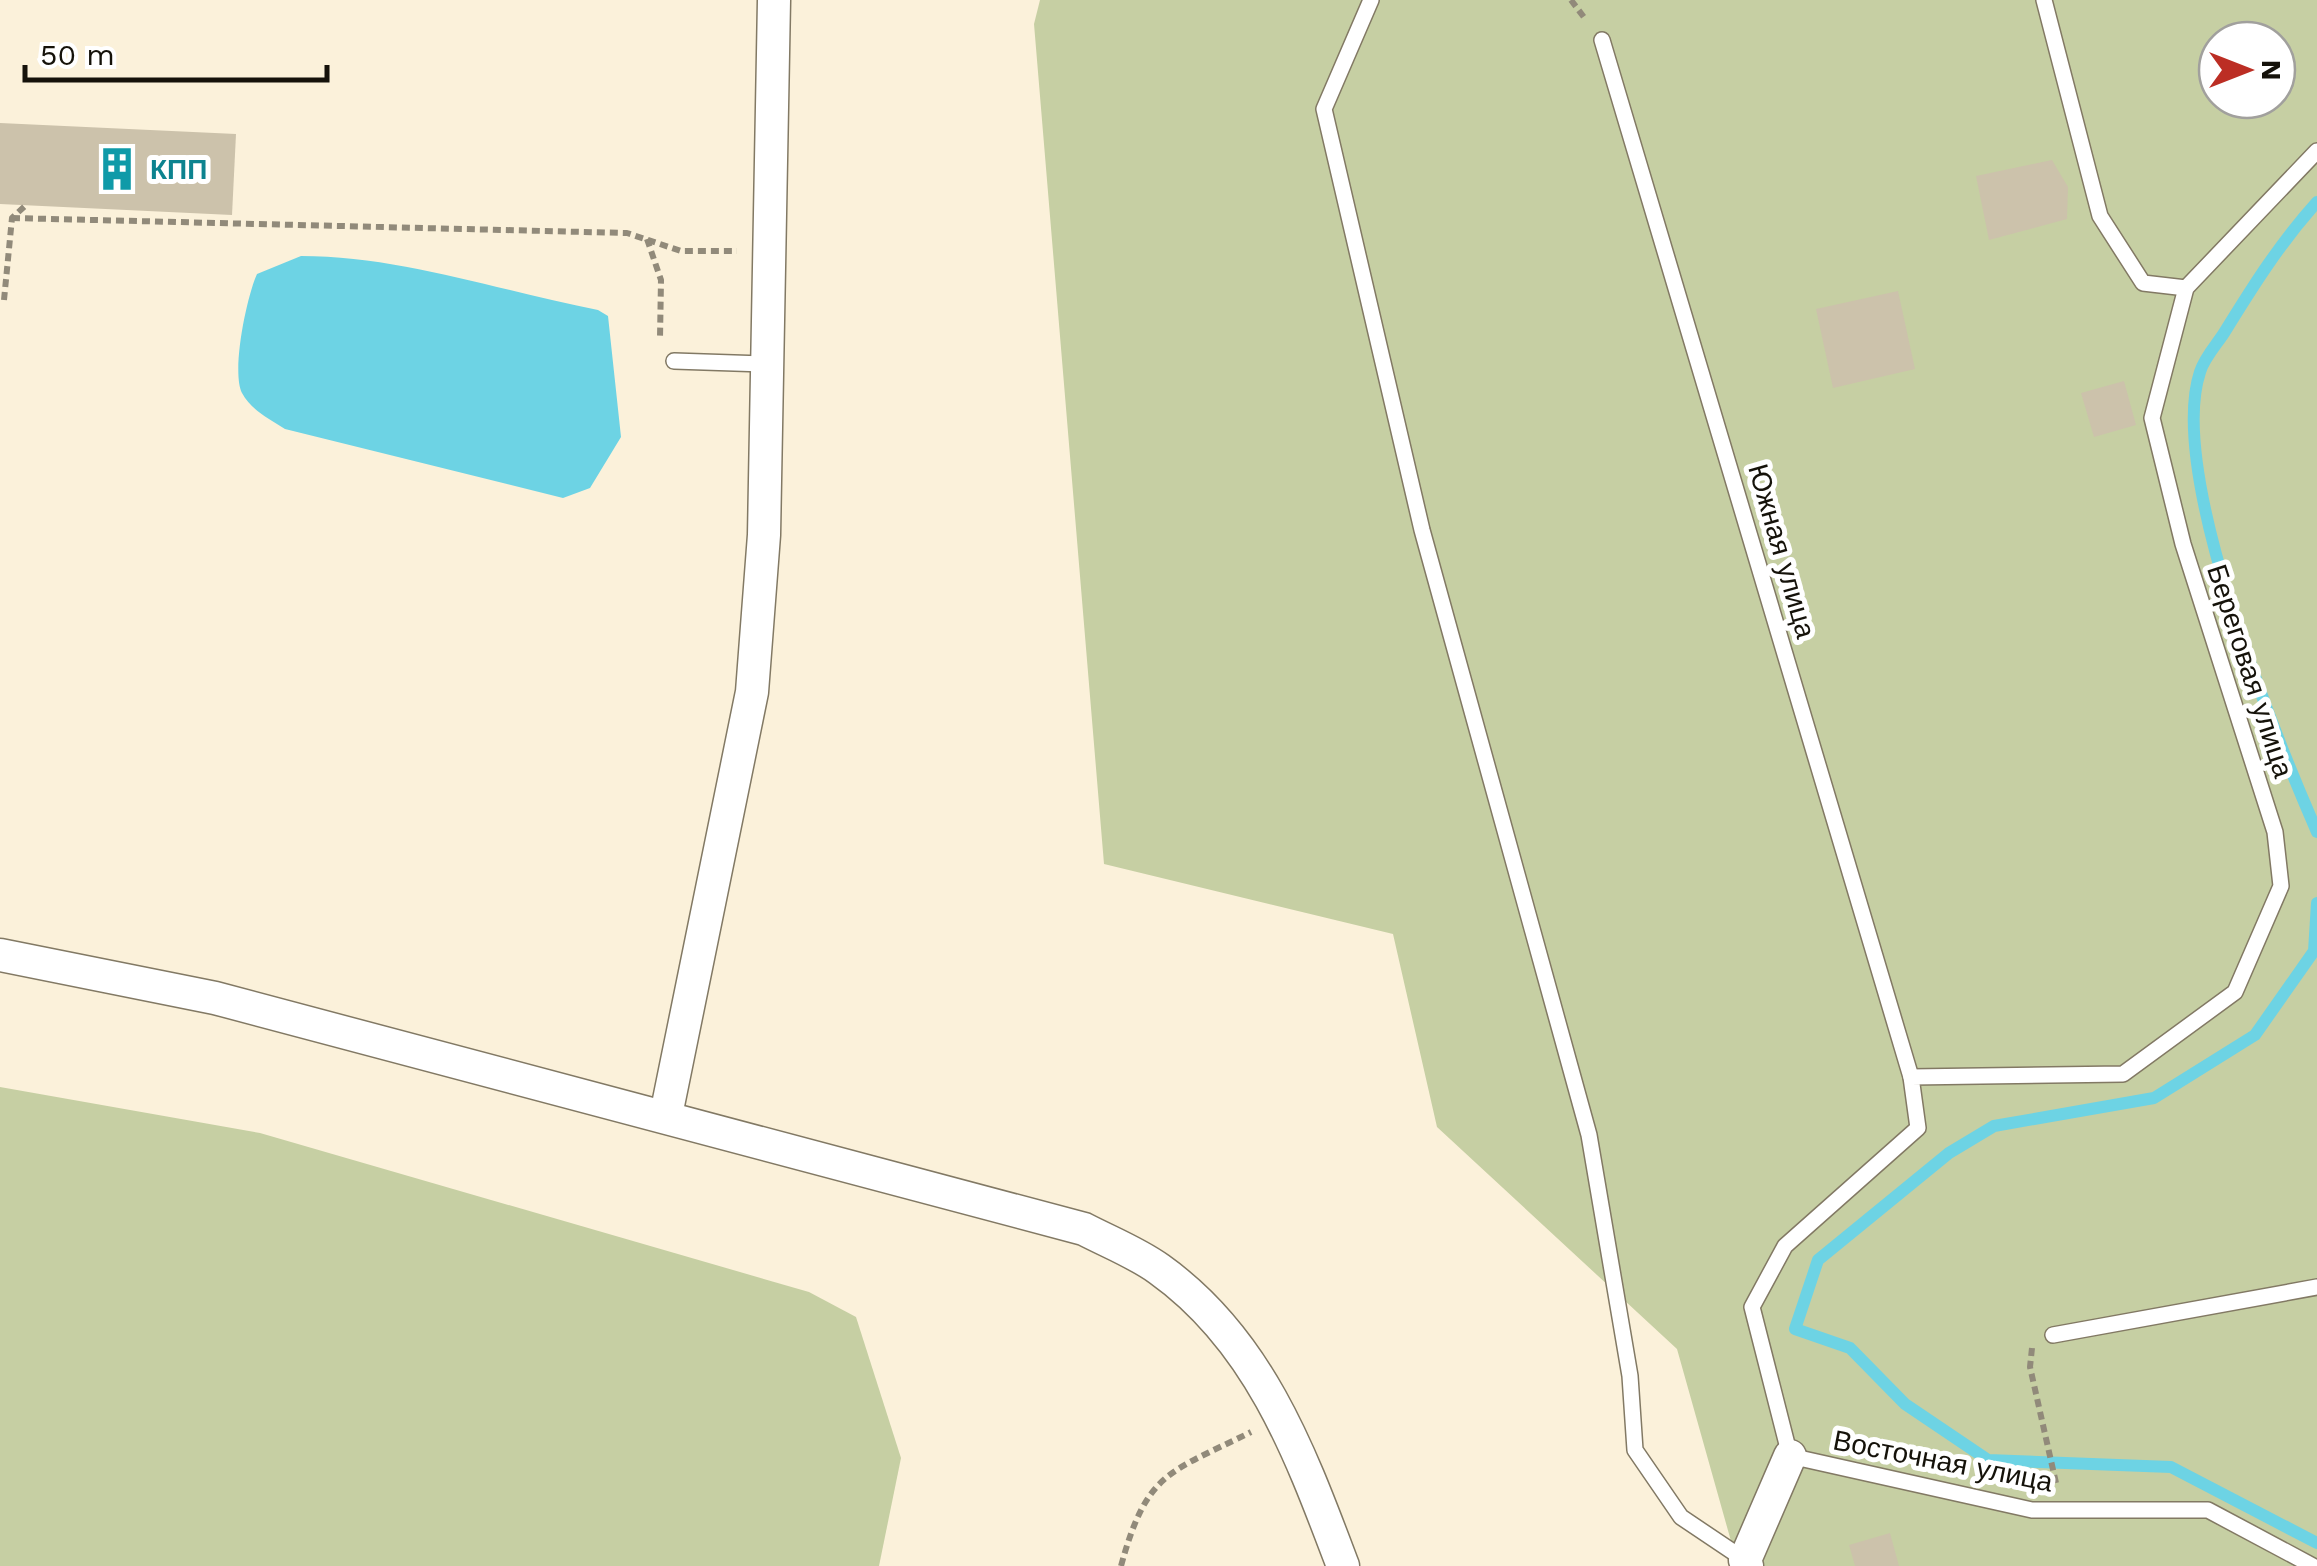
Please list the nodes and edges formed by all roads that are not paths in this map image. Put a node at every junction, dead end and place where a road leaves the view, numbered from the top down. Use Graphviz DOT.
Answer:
graph roads {
  1 [pos="774,0"];
  2 [pos="1371,0"];
  3 [pos="2044,0"];
  4 [pos="1602,40"];
  5 [pos="2317,151"];
  6 [pos="2186,288"];
  7 [pos="674,361"];
  8 [pos="766,364"];
  9 [pos="0,955"];
  10 [pos="1911,1077"];
  11 [pos="666,1115"];
  12 [pos="2317,1287"];
  13 [pos="2053,1335"];
  14 [pos="1790,1456"];
  15 [pos="1746,1563"];
  16 [pos="1343,1566"];
  17 [pos="2313,1566"];
  1 -- 8 [label="street"];
  2 -- 15 [label="lane"];
  3 -- 6 [label="lane"];
  4 -- 10 [label="lane, Южная улица"];
  5 -- 6 [label="lane, Береговая улица"];
  6 -- 10 [label="lane, Береговая улица"];
  7 -- 8 [label="lane"];
  8 -- 11 [label="street"];
  9 -- 11 [label="street"];
  10 -- 14 [label="lane"];
  11 -- 16 [label="street"];
  12 -- 13 [label="lane"];
  14 -- 15 [label="street"];
  14 -- 17 [label="lane, Восточная улица"];
}
